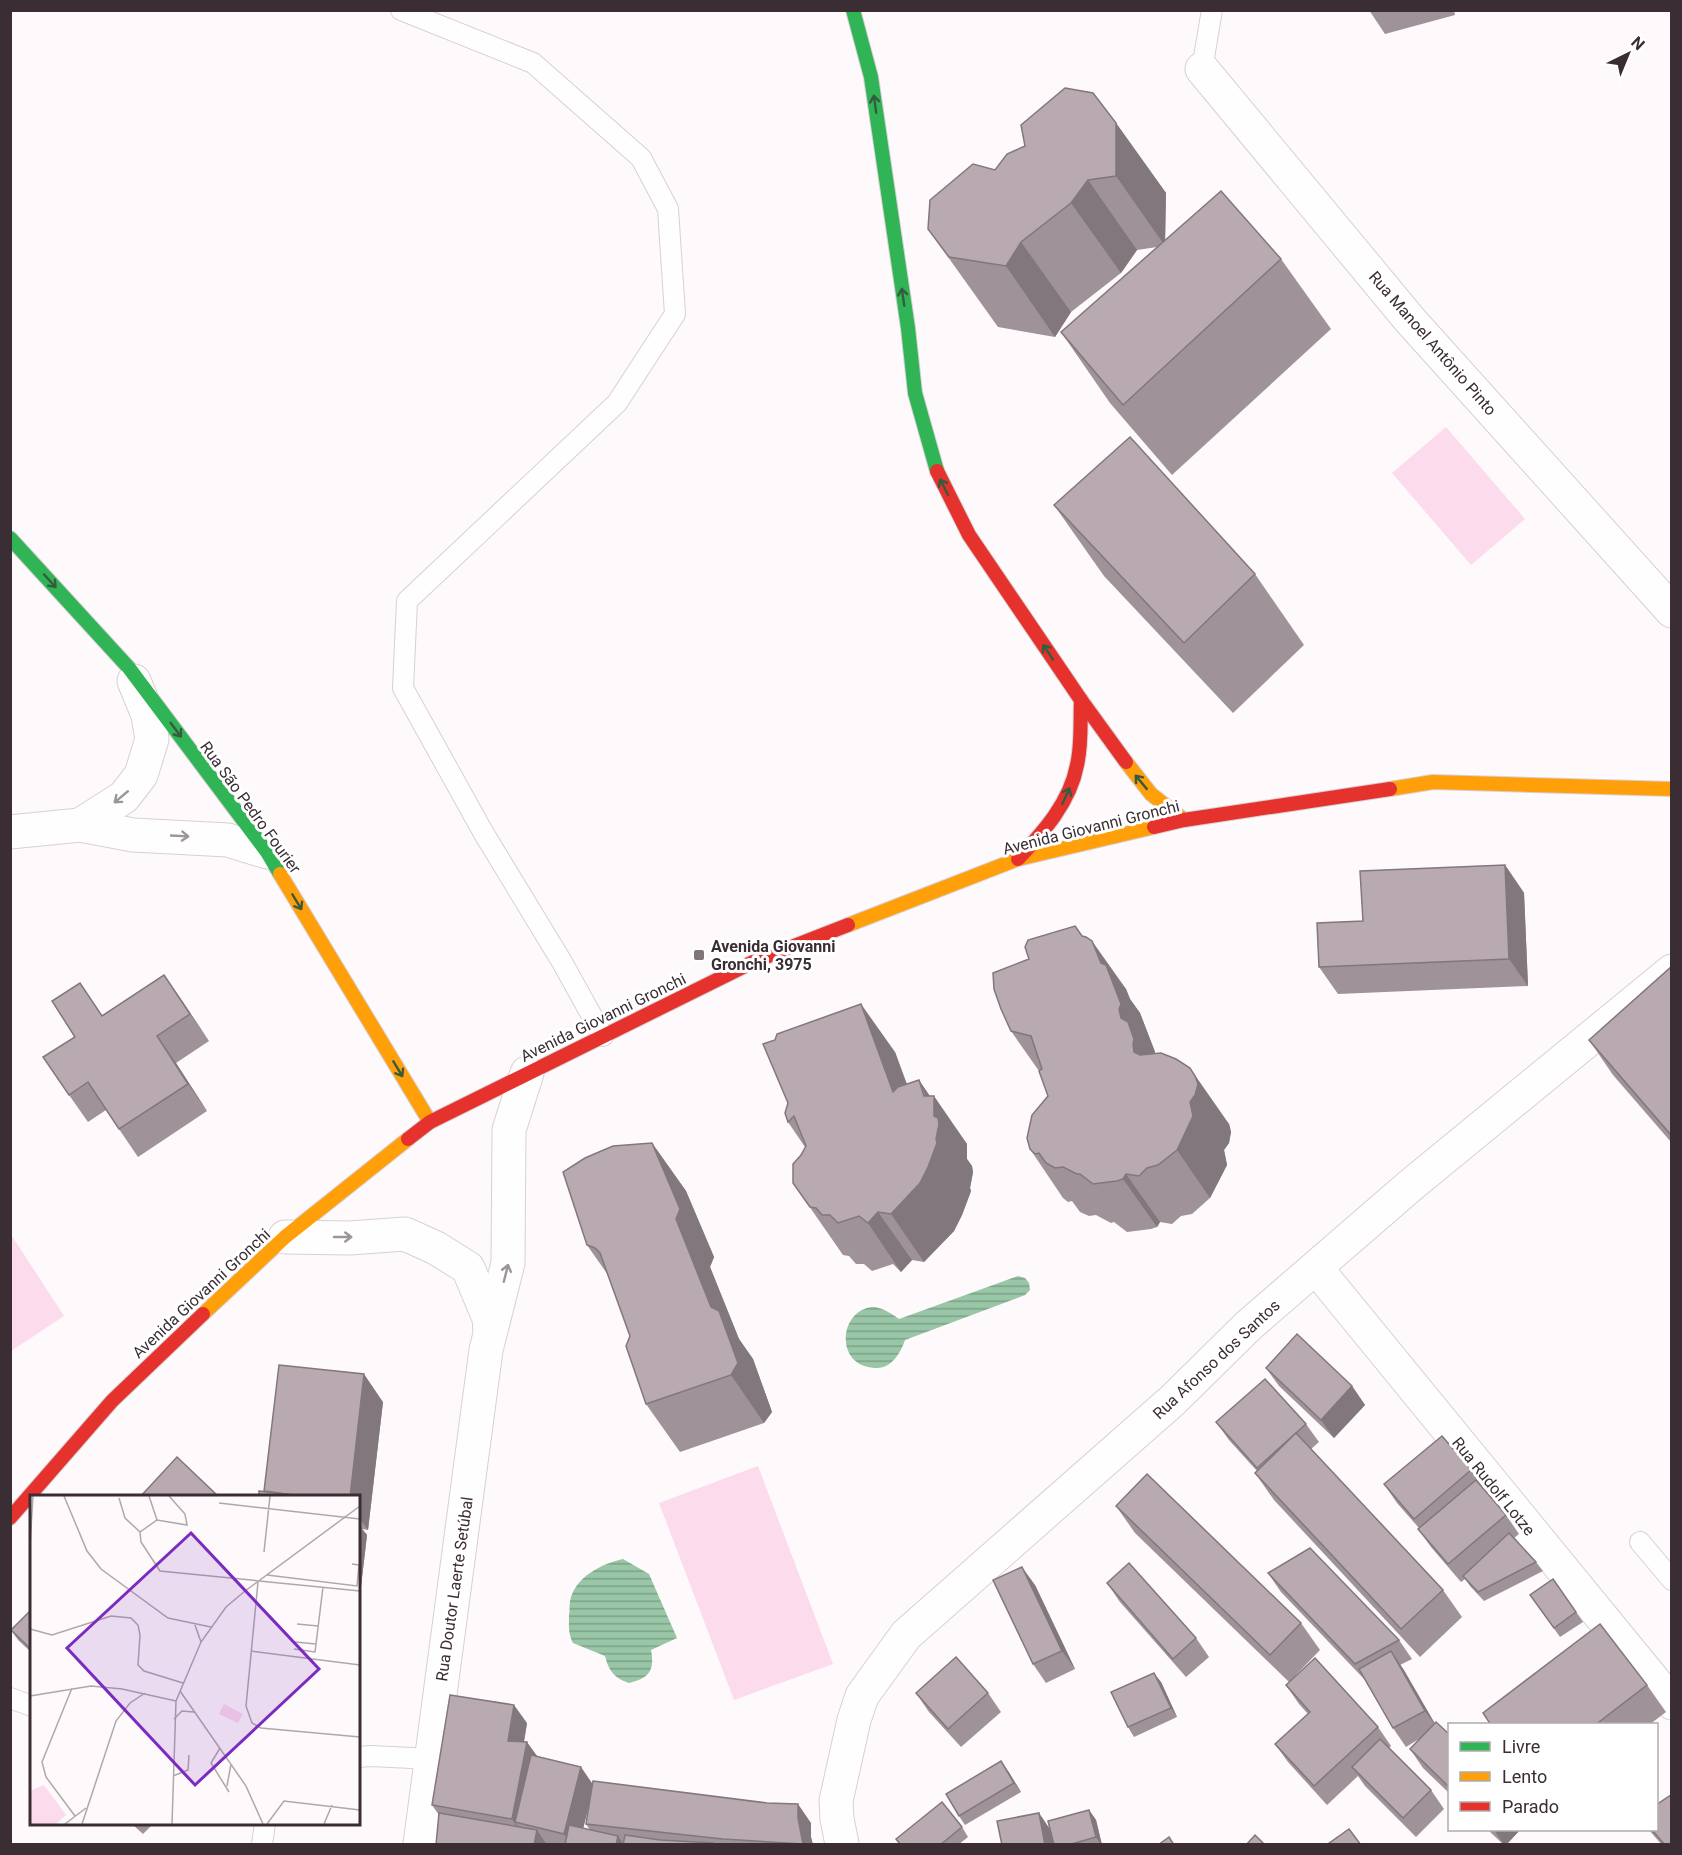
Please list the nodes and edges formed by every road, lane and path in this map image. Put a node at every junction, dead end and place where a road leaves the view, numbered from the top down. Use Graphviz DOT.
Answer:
graph roads {
  1 [pos="401,10"];
  2 [pos="853,10"];
  3 [pos="1212,10"];
  4 [pos="1202,69"];
  5 [pos="10,538"];
  6 [pos="1671,611"];
  7 [pos="129,668"];
  8 [pos="1081,700"];
  9 [pos="1671,789"];
  10 [pos="1184,820"];
  11 [pos="80,825"];
  12 [pos="10,832"];
  13 [pos="267,852"];
  14 [pos="1018,859"];
  15 [pos="1671,970"];
  16 [pos="603,1036"];
  17 [pos="527,1073"];
  18 [pos="430,1122"];
  19 [pos="285,1237"];
  20 [pos="1316,1268"];
  21 [pos="488,1342"];
  22 [pos="30,1495"];
  23 [pos="30,1495"];
  24 [pos="10,1518"];
  25 [pos="1640,1542"];
  26 [pos="1671,1580"];
  27 [pos="10,1698"];
  28 [pos="1671,1703"];
  29 [pos="30,1705"];
  30 [pos="360,1757"];
  31 [pos="432,1759"];
  32 [pos="265,1825"];
  33 [pos="262,1845"];
  34 [pos="420,1845"];
  35 [pos="842,1845"];
  1 -- 16 [label="lane"];
  8 -- 2 [label="main road, one-way"];
  3 -- 4 [label="lane"];
  4 -- 6 [label="street, Rua Manoel Antônio Pinto"];
  5 -- 7 [label="main road, Rua São Pedro Fourier, one-way"];
  7 -- 11 [label="street, one-way"];
  7 -- 13 [label="main road, Rua São Pedro Fourier, one-way"];
  10 -- 8 [label="main road, one-way"];
  14 -- 8 [label="main road, one-way"];
  9 -- 10 [label="main road, Avenida Giovanni Gronchi"];
  10 -- 14 [label="main road, Avenida Giovanni Gronchi"];
  11 -- 12 [label="street"];
  11 -- 13 [label="street, one-way"];
  13 -- 18 [label="main road, Rua São Pedro Fourier, one-way"];
  14 -- 16 [label="main road, Avenida Giovanni Gronchi"];
  15 -- 20 [label="street, Rua Afonso dos Santos"];
  16 -- 17 [label="main road, Avenida Giovanni Gronchi"];
  17 -- 18 [label="main road, Avenida Giovanni Gronchi"];
  21 -- 17 [label="street, Rua Doutor Laerte Setúbal, one-way"];
  18 -- 19 [label="main road, Avenida Giovanni Gronchi"];
  19 -- 21 [label="street, Rua Doutor Laerte Setúbal, one-way"];
  19 -- 23 [label="main road, Avenida Giovanni Gronchi"];
  20 -- 28 [label="street, Rua Rudolf Lotze"];
  20 -- 35 [label="street, Rua Afonso dos Santos"];
  21 -- 31 [label="street, Rua Doutor Laerte Setúbal"];
  22 -- 24 [label="main road, Avenida Giovanni Gronchi"];
  25 -- 26 [label="lane"];
  27 -- 29 [label="lane"];
  30 -- 31 [label="lane"];
  31 -- 34 [label="street, Rua Doutor Laerte Setúbal"];
  32 -- 33 [label="lane"];
}
